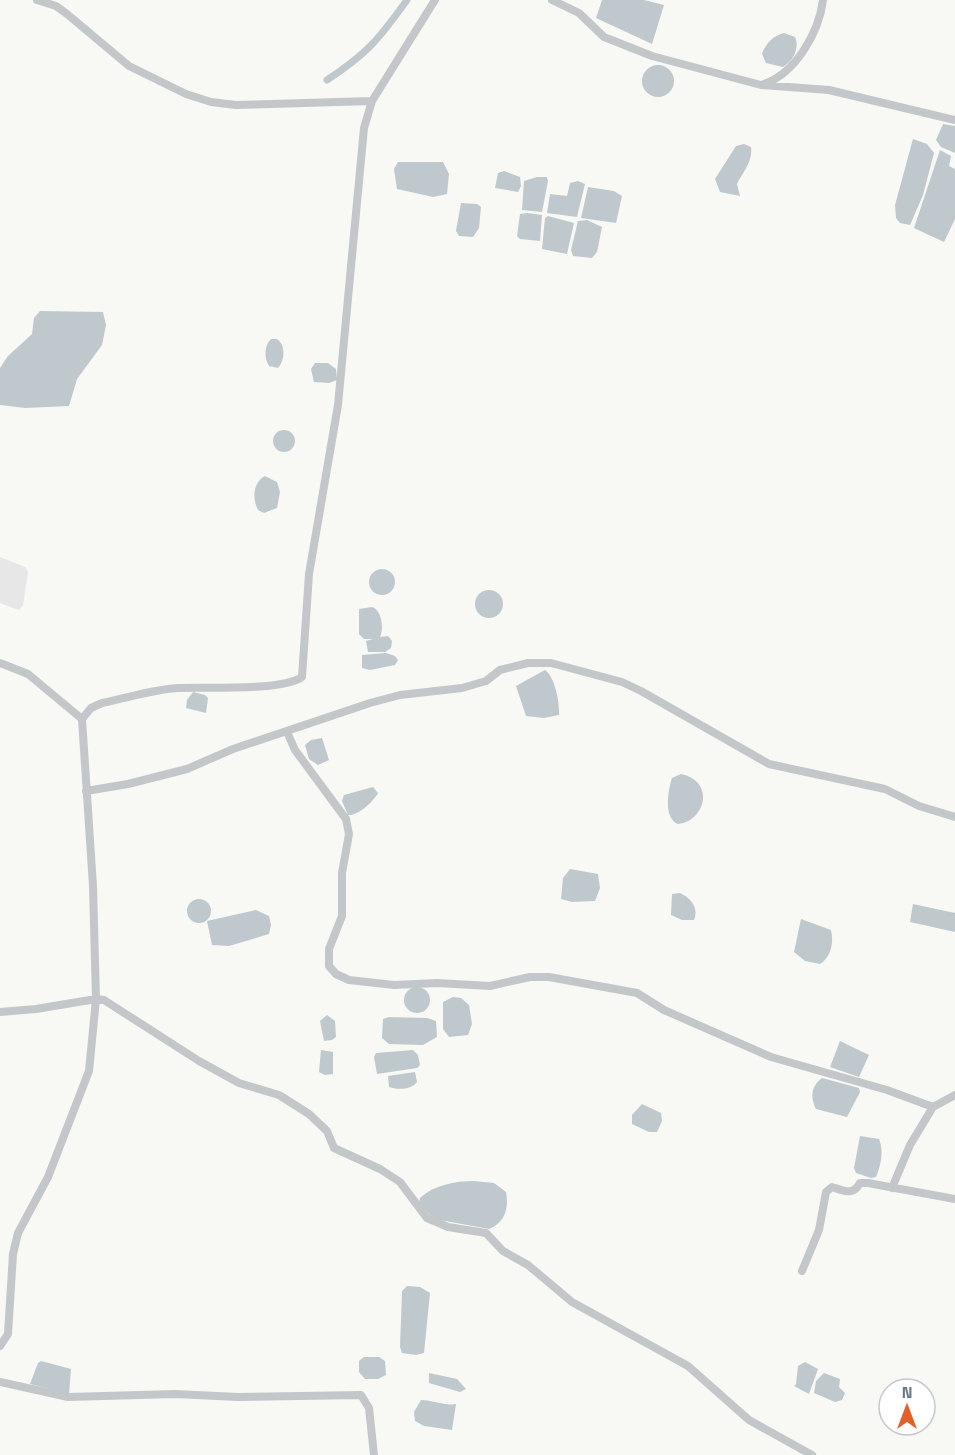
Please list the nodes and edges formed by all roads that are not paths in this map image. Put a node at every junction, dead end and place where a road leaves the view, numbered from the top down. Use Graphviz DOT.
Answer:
graph roads {
  1 [pos="37,0"];
  2 [pos="435,0"];
  3 [pos="552,0"];
  4 [pos="823,0"];
  5 [pos="761,85"];
  6 [pos="372,101"];
  7 [pos="955,120"];
  8 [pos="0,663"];
  9 [pos="82,719"];
  10 [pos="287,732"];
  11 [pos="86,791"];
  12 [pos="955,817"];
  13 [pos="96,999"];
  14 [pos="0,1012"];
  15 [pos="955,1095"];
  16 [pos="933,1107"];
  17 [pos="892,1188"];
  18 [pos="955,1199"];
  19 [pos="802,1271"];
  20 [pos="0,1346"];
  21 [pos="0,1382"];
  22 [pos="374,1455"];
  23 [pos="812,1455"];
  1 -- 6 [label="street"];
  2 -- 6 [label="street"];
  3 -- 5 [label="street"];
  4 -- 5 [label="street"];
  5 -- 7 [label="street"];
  6 -- 9 [label="street"];
  8 -- 9 [label="street"];
  9 -- 11 [label="street"];
  10 -- 11 [label="street"];
  10 -- 12 [label="street"];
  10 -- 16 [label="street"];
  11 -- 13 [label="street"];
  13 -- 14 [label="street"];
  13 -- 20 [label="street"];
  13 -- 23 [label="street"];
  15 -- 16 [label="street"];
  16 -- 17 [label="street"];
  17 -- 18 [label="street"];
  17 -- 19 [label="street"];
  21 -- 22 [label="street"];
}
